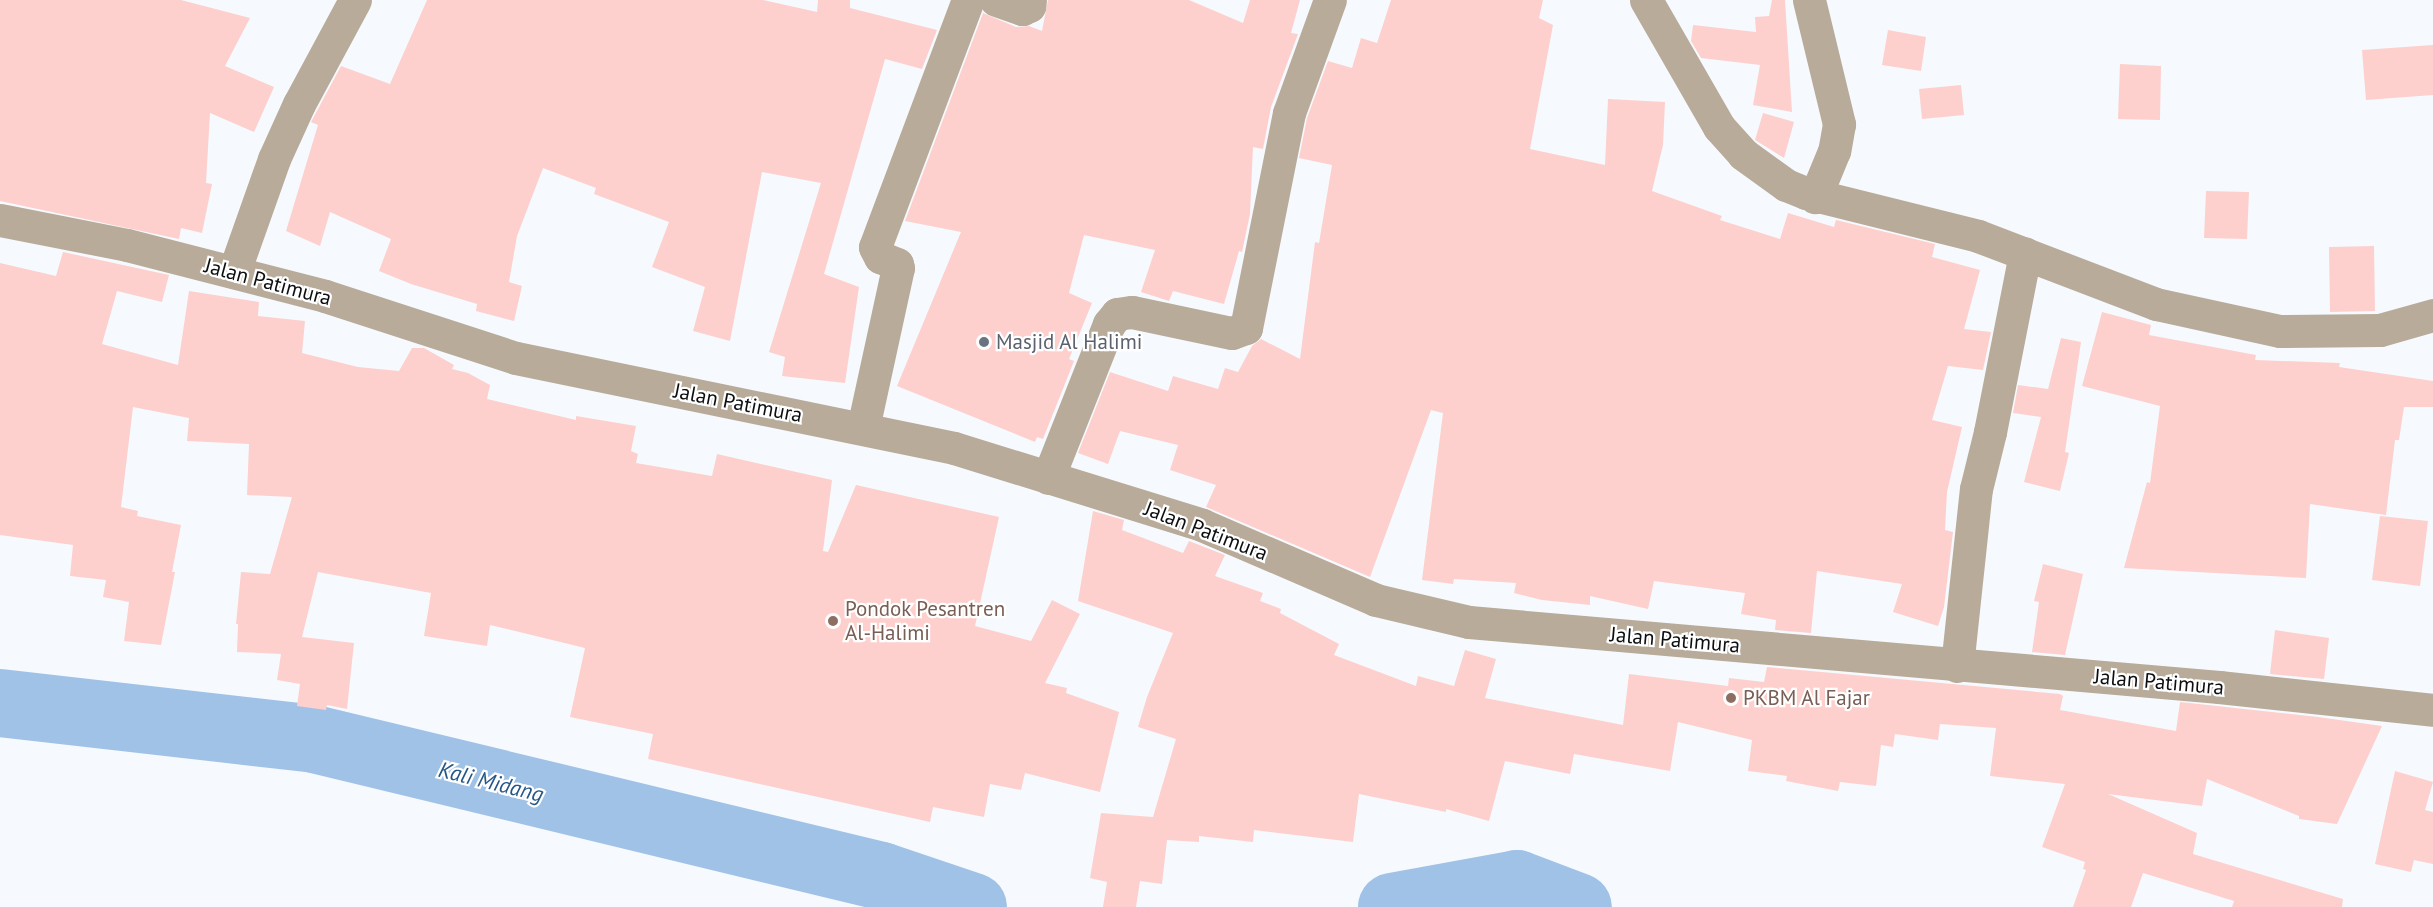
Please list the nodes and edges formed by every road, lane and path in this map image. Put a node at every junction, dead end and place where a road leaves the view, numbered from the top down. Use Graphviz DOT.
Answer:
graph roads {
  1 [pos="355,0"];
  2 [pos="968,0"];
  3 [pos="996,0"];
  4 [pos="1030,0"];
  5 [pos="1330,0"];
  6 [pos="1646,0"];
  7 [pos="1809,0"];
  8 [pos="1815,197"];
  9 [pos="0,220"];
  10 [pos="2024,266"];
  11 [pos="234,272"];
  12 [pos="2433,315"];
  13 [pos="863,428"];
  14 [pos="1048,478"];
  15 [pos="1957,666"];
  16 [pos="2433,710"];
  1 -- 11 [label="street"];
  2 -- 13 [label="street"];
  3 -- 4 [label="street"];
  5 -- 14 [label="street"];
  6 -- 8 [label="street"];
  7 -- 8 [label="street"];
  8 -- 10 [label="street"];
  9 -- 11 [label="street, Jalan Patimura"];
  10 -- 12 [label="street"];
  10 -- 15 [label="street"];
  11 -- 13 [label="street, Jalan Patimura"];
  13 -- 14 [label="street, Jalan Patimura"];
  14 -- 15 [label="street, Jalan Patimura"];
  15 -- 16 [label="street, Jalan Patimura"];
}
